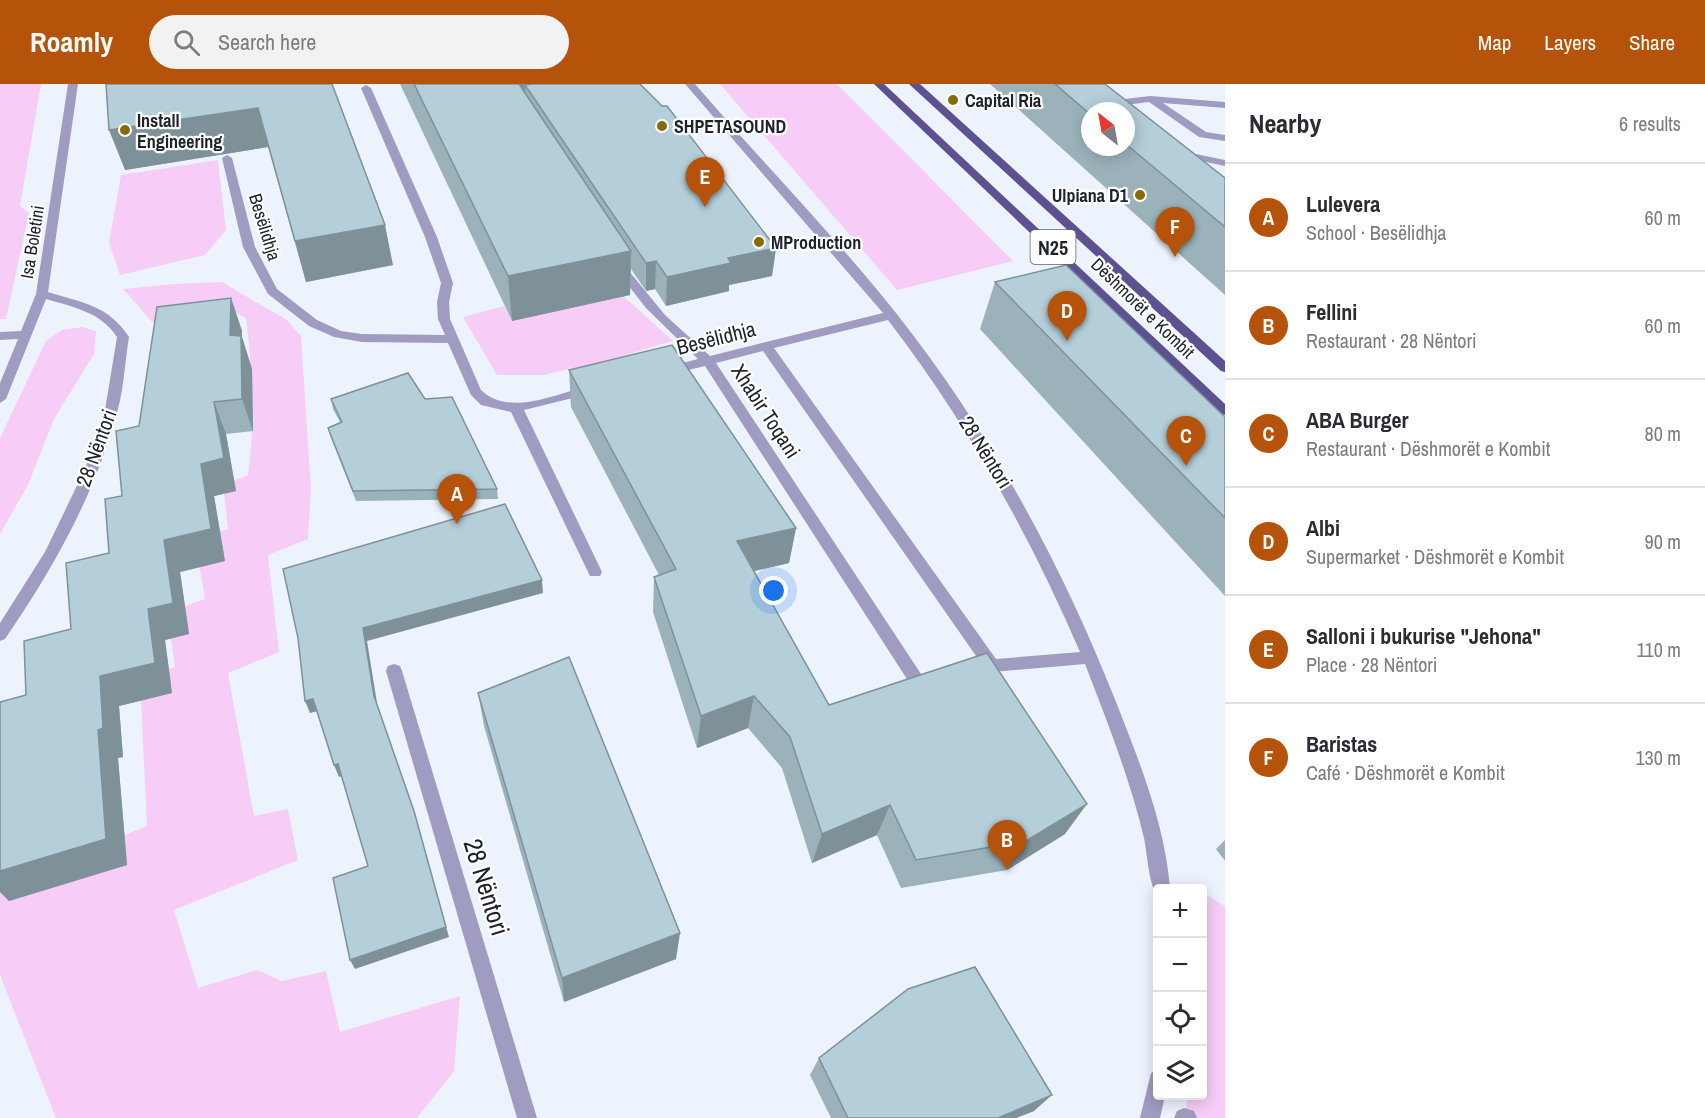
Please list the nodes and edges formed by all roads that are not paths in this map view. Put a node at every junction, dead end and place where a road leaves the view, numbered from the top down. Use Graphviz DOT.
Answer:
graph roads {
  1 [pos="73,84"];
  2 [pos="690,84"];
  3 [pos="879,84"];
  4 [pos="914,84"];
  5 [pos="366,88"];
  6 [pos="1150,99"];
  7 [pos="1105,102"];
  8 [pos="1225,105"];
  9 [pos="1225,138"];
  10 [pos="1173,156"];
  11 [pos="227,158"];
  12 [pos="1225,163"];
  13 [pos="613,256"];
  14 [pos="42,294"];
  15 [pos="891,315"];
  16 [pos="26,335"];
  17 [pos="0,336"];
  18 [pos="452,339"];
  19 [pos="767,347"];
  20 [pos="708,362"];
  21 [pos="1225,368"];
  22 [pos="652,375"];
  23 [pos="606,386"];
  24 [pos="0,399"];
  25 [pos="516,408"];
  26 [pos="1225,411"];
  27 [pos="595,572"];
  28 [pos="0,635"];
  29 [pos="1091,657"];
  30 [pos="992,666"];
  31 [pos="394,671"];
  32 [pos="962,675"];
  33 [pos="942,682"];
  34 [pos="1161,884"];
  35 [pos="1154,1100"];
  36 [pos="527,1118"];
  37 [pos="1150,1118"];
  1 -- 14 [label="street, Isa Boletini"];
  2 -- 15 [label="street, 28 Nëntori"];
  3 -- 26 [label="main road, Dëshmorët e Kombit / N25"];
  4 -- 21 [label="main road, Dëshmorët e Kombit / N25"];
  5 -- 18 [label="street"];
  6 -- 7 [label="street"];
  6 -- 8 [label="street"];
  6 -- 9 [label="street"];
  10 -- 12 [label="street"];
  11 -- 18 [label="street, Besëlidhja"];
  13 -- 20 [label="street, Xhabir Toqani"];
  14 -- 16 [label="street, Isa Boletini"];
  14 -- 28 [label="street, 28 Nëntori"];
  15 -- 19 [label="street, Besëlidhja"];
  15 -- 29 [label="street, 28 Nëntori"];
  16 -- 17 [label="street"];
  16 -- 24 [label="street, Isa Boletini"];
  18 -- 25 [label="street"];
  19 -- 20 [label="street, Besëlidhja"];
  19 -- 30 [label="street, Xhabir Toqani"];
  20 -- 22 [label="street, Besëlidhja"];
  20 -- 33 [label="street, Xhabir Toqani"];
  23 -- 25 [label="street"];
  25 -- 27 [label="street"];
  29 -- 30 [label="street"];
  29 -- 34 [label="street, 28 Nëntori"];
  30 -- 32 [label="street"];
  31 -- 36 [label="street, 28 Nëntori"];
  35 -- 37 [label="street"];
}
